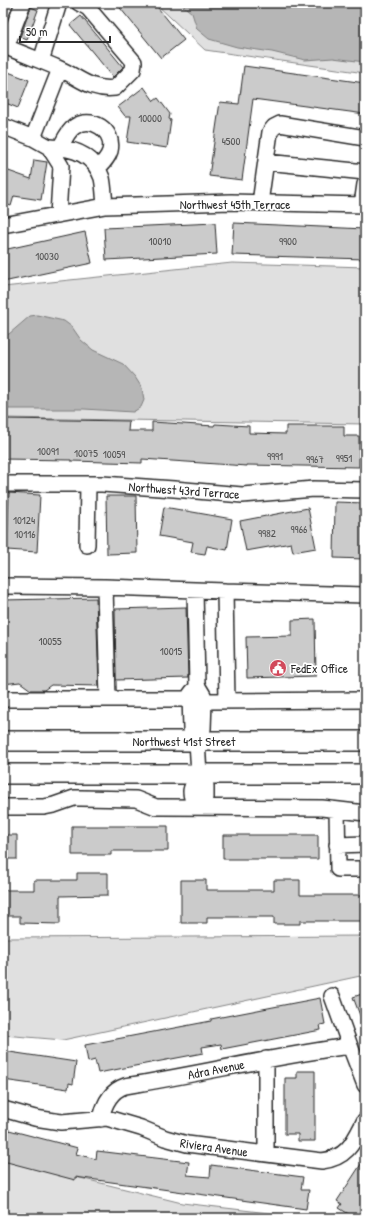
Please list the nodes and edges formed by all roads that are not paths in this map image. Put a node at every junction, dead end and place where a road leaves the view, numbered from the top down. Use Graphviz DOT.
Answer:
graph roads {
  1 [pos="23,3"];
  2 [pos="59,3"];
  3 [pos="79,3"];
  4 [pos="41,61"];
  5 [pos="60,69"];
  6 [pos="3,126"];
  7 [pos="33,138"];
  8 [pos="365,138"];
  9 [pos="55,147"];
  10 [pos="266,162"];
  11 [pos="98,168"];
  12 [pos="365,172"];
  13 [pos="365,184"];
  14 [pos="260,202"];
  15 [pos="364,205"];
  16 [pos="105,206"];
  17 [pos="58,215"];
  18 [pos="3,225"];
  19 [pos="3,484"];
  20 [pos="88,484"];
  21 [pos="365,490"];
  22 [pos="87,544"];
  23 [pos="3,586"];
  24 [pos="105,587"];
  25 [pos="195,590"];
  26 [pos="224,591"];
  27 [pos="365,595"];
  28 [pos="3,699"];
  29 [pos="108,699"];
  30 [pos="197,700"];
  31 [pos="365,700"];
  32 [pos="227,701"];
  33 [pos="3,741"];
  34 [pos="197,741"];
  35 [pos="365,741"];
  36 [pos="3,774"];
  37 [pos="199,774"];
  38 [pos="365,774"];
  39 [pos="3,807"];
  40 [pos="196,807"];
  41 [pos="337,810"];
  42 [pos="365,813"];
  43 [pos="365,844"];
  44 [pos="337,845"];
  45 [pos="365,869"];
  46 [pos="332,996"];
  47 [pos="350,1046"];
  48 [pos="266,1059"];
  49 [pos="365,1085"];
  50 [pos="3,1109"];
  51 [pos="101,1119"];
  52 [pos="365,1120"];
  53 [pos="266,1154"];
  1 -- 4 [label="street"];
  2 -- 4 [label="street"];
  3 -- 5 [label="street"];
  4 -- 5 [label="street"];
  5 -- 7 [label="street"];
  6 -- 7 [label="street"];
  7 -- 9 [label="street"];
  8 -- 10 [label="street"];
  9 -- 11 [label="street"];
  9 -- 11 [label="street"];
  9 -- 17 [label="street"];
  10 -- 12 [label="street"];
  10 -- 14 [label="street"];
  11 -- 16 [label="street"];
  13 -- 15 [label="street"];
  14 -- 15 [label="street, Northwest 45th Terrace"];
  14 -- 16 [label="street, Northwest 45th Terrace"];
  16 -- 17 [label="street, Northwest 45th Terrace"];
  17 -- 18 [label="street, Northwest 45th Terrace"];
  19 -- 20 [label="street, Northwest 43rd Terrace"];
  20 -- 21 [label="street, Northwest 43rd Terrace"];
  20 -- 22 [label="street"];
  23 -- 24 [label="street"];
  24 -- 25 [label="street"];
  24 -- 29 [label="street"];
  25 -- 26 [label="street"];
  25 -- 30 [label="street"];
  26 -- 27 [label="street"];
  26 -- 32 [label="street"];
  28 -- 29 [label="street"];
  29 -- 30 [label="street"];
  30 -- 32 [label="street"];
  30 -- 34 [label="street"];
  31 -- 32 [label="street"];
  33 -- 34 [label="main road, Northwest 41st Street"];
  34 -- 35 [label="main road, Northwest 41st Street"];
  34 -- 37 [label="street"];
  36 -- 37 [label="main road"];
  37 -- 38 [label="main road"];
  37 -- 40 [label="street"];
  39 -- 40 [label="street"];
  40 -- 41 [label="street"];
  41 -- 42 [label="street"];
  41 -- 44 [label="street"];
  43 -- 44 [label="street"];
  44 -- 45 [label="street"];
  46 -- 47 [label="street"];
  47 -- 48 [label="street, Adra Avenue"];
  47 -- 49 [label="street"];
  48 -- 51 [label="street, Adra Avenue"];
  48 -- 53 [label="street"];
  50 -- 51 [label="street, Riviera Avenue"];
  51 -- 53 [label="street, Riviera Avenue"];
  52 -- 53 [label="street, Riviera Avenue"];
}
